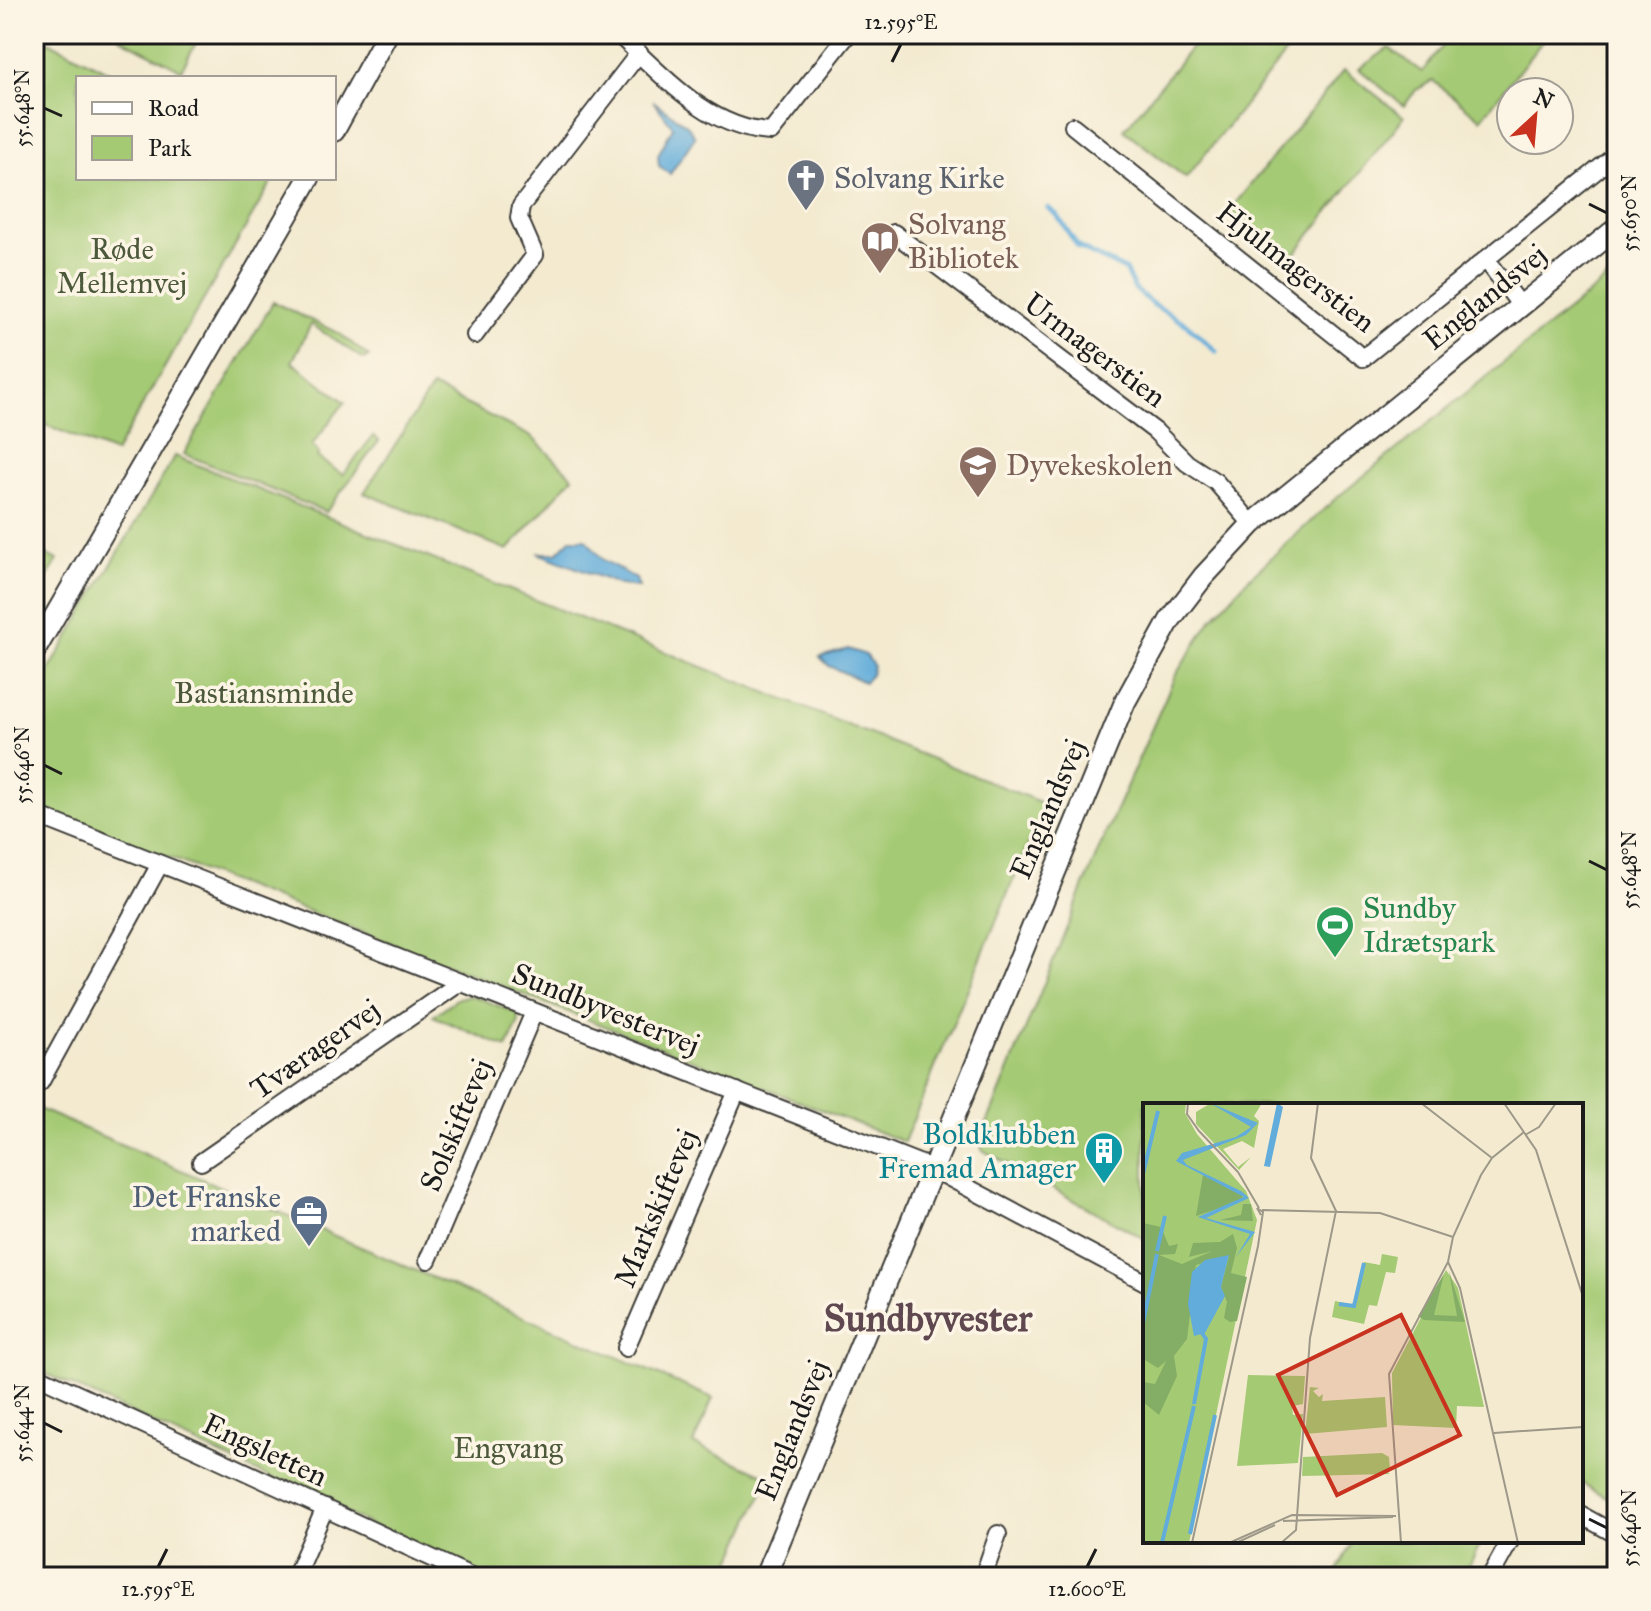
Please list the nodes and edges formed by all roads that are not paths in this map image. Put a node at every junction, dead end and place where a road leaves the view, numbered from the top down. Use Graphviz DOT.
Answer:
graph roads {
  1 [pos="387,34"];
  2 [pos="618,34"];
  3 [pos="848,34"];
  4 [pos="639,53"];
  5 [pos="1073,126"];
  6 [pos="336,127"];
  7 [pos="1617,154"];
  8 [pos="308,180"];
  9 [pos="1617,228"];
  10 [pos="894,233"];
  11 [pos="1487,261"];
  12 [pos="1521,306"];
  13 [pos="475,335"];
  14 [pos="1252,524"];
  15 [pos="34,652"];
  16 [pos="34,814"];
  17 [pos="160,864"];
  18 [pos="461,982"];
  19 [pos="534,1012"];
  20 [pos="40,1083"];
  21 [pos="737,1091"];
  22 [pos="201,1162"];
  23 [pos="931,1168"];
  24 [pos="428,1260"];
  25 [pos="1143,1281"];
  26 [pos="626,1348"];
  27 [pos="34,1374"];
  28 [pos="325,1508"];
  29 [pos="1583,1516"];
  30 [pos="998,1534"];
  31 [pos="1617,1535"];
  32 [pos="1509,1543"];
  33 [pos="295,1577"];
  34 [pos="473,1577"];
  35 [pos="765,1577"];
  36 [pos="983,1577"];
  37 [pos="1490,1577"];
  1 -- 6 [label="street"];
  2 -- 4 [label="street"];
  3 -- 4 [label="street"];
  4 -- 13 [label="street"];
  5 -- 11 [label="street, Hjulmagerstien"];
  7 -- 11 [label="street, Hjulmagerstien"];
  8 -- 15 [label="street"];
  9 -- 12 [label="street, Englandsvej"];
  10 -- 14 [label="street, Urmagerstien"];
  11 -- 12 [label="street"];
  12 -- 14 [label="street, Englandsvej"];
  14 -- 23 [label="street, Englandsvej"];
  16 -- 17 [label="street, Sundbyvestervej"];
  17 -- 18 [label="street, Sundbyvestervej"];
  17 -- 20 [label="street"];
  18 -- 19 [label="street, Sundbyvestervej"];
  18 -- 22 [label="street, Tværagervej"];
  19 -- 21 [label="street, Sundbyvestervej"];
  19 -- 24 [label="street, Solskiftevej"];
  21 -- 23 [label="street, Sundbyvestervej"];
  21 -- 26 [label="street, Markskiftevej"];
  23 -- 25 [label="street, Sundbyvestervej"];
  23 -- 35 [label="street, Englandsvej"];
  27 -- 28 [label="street, Engsletten"];
  28 -- 33 [label="street"];
  28 -- 34 [label="street, Engsletten"];
  29 -- 31 [label="street"];
  30 -- 36 [label="street"];
  32 -- 37 [label="street"];
}
